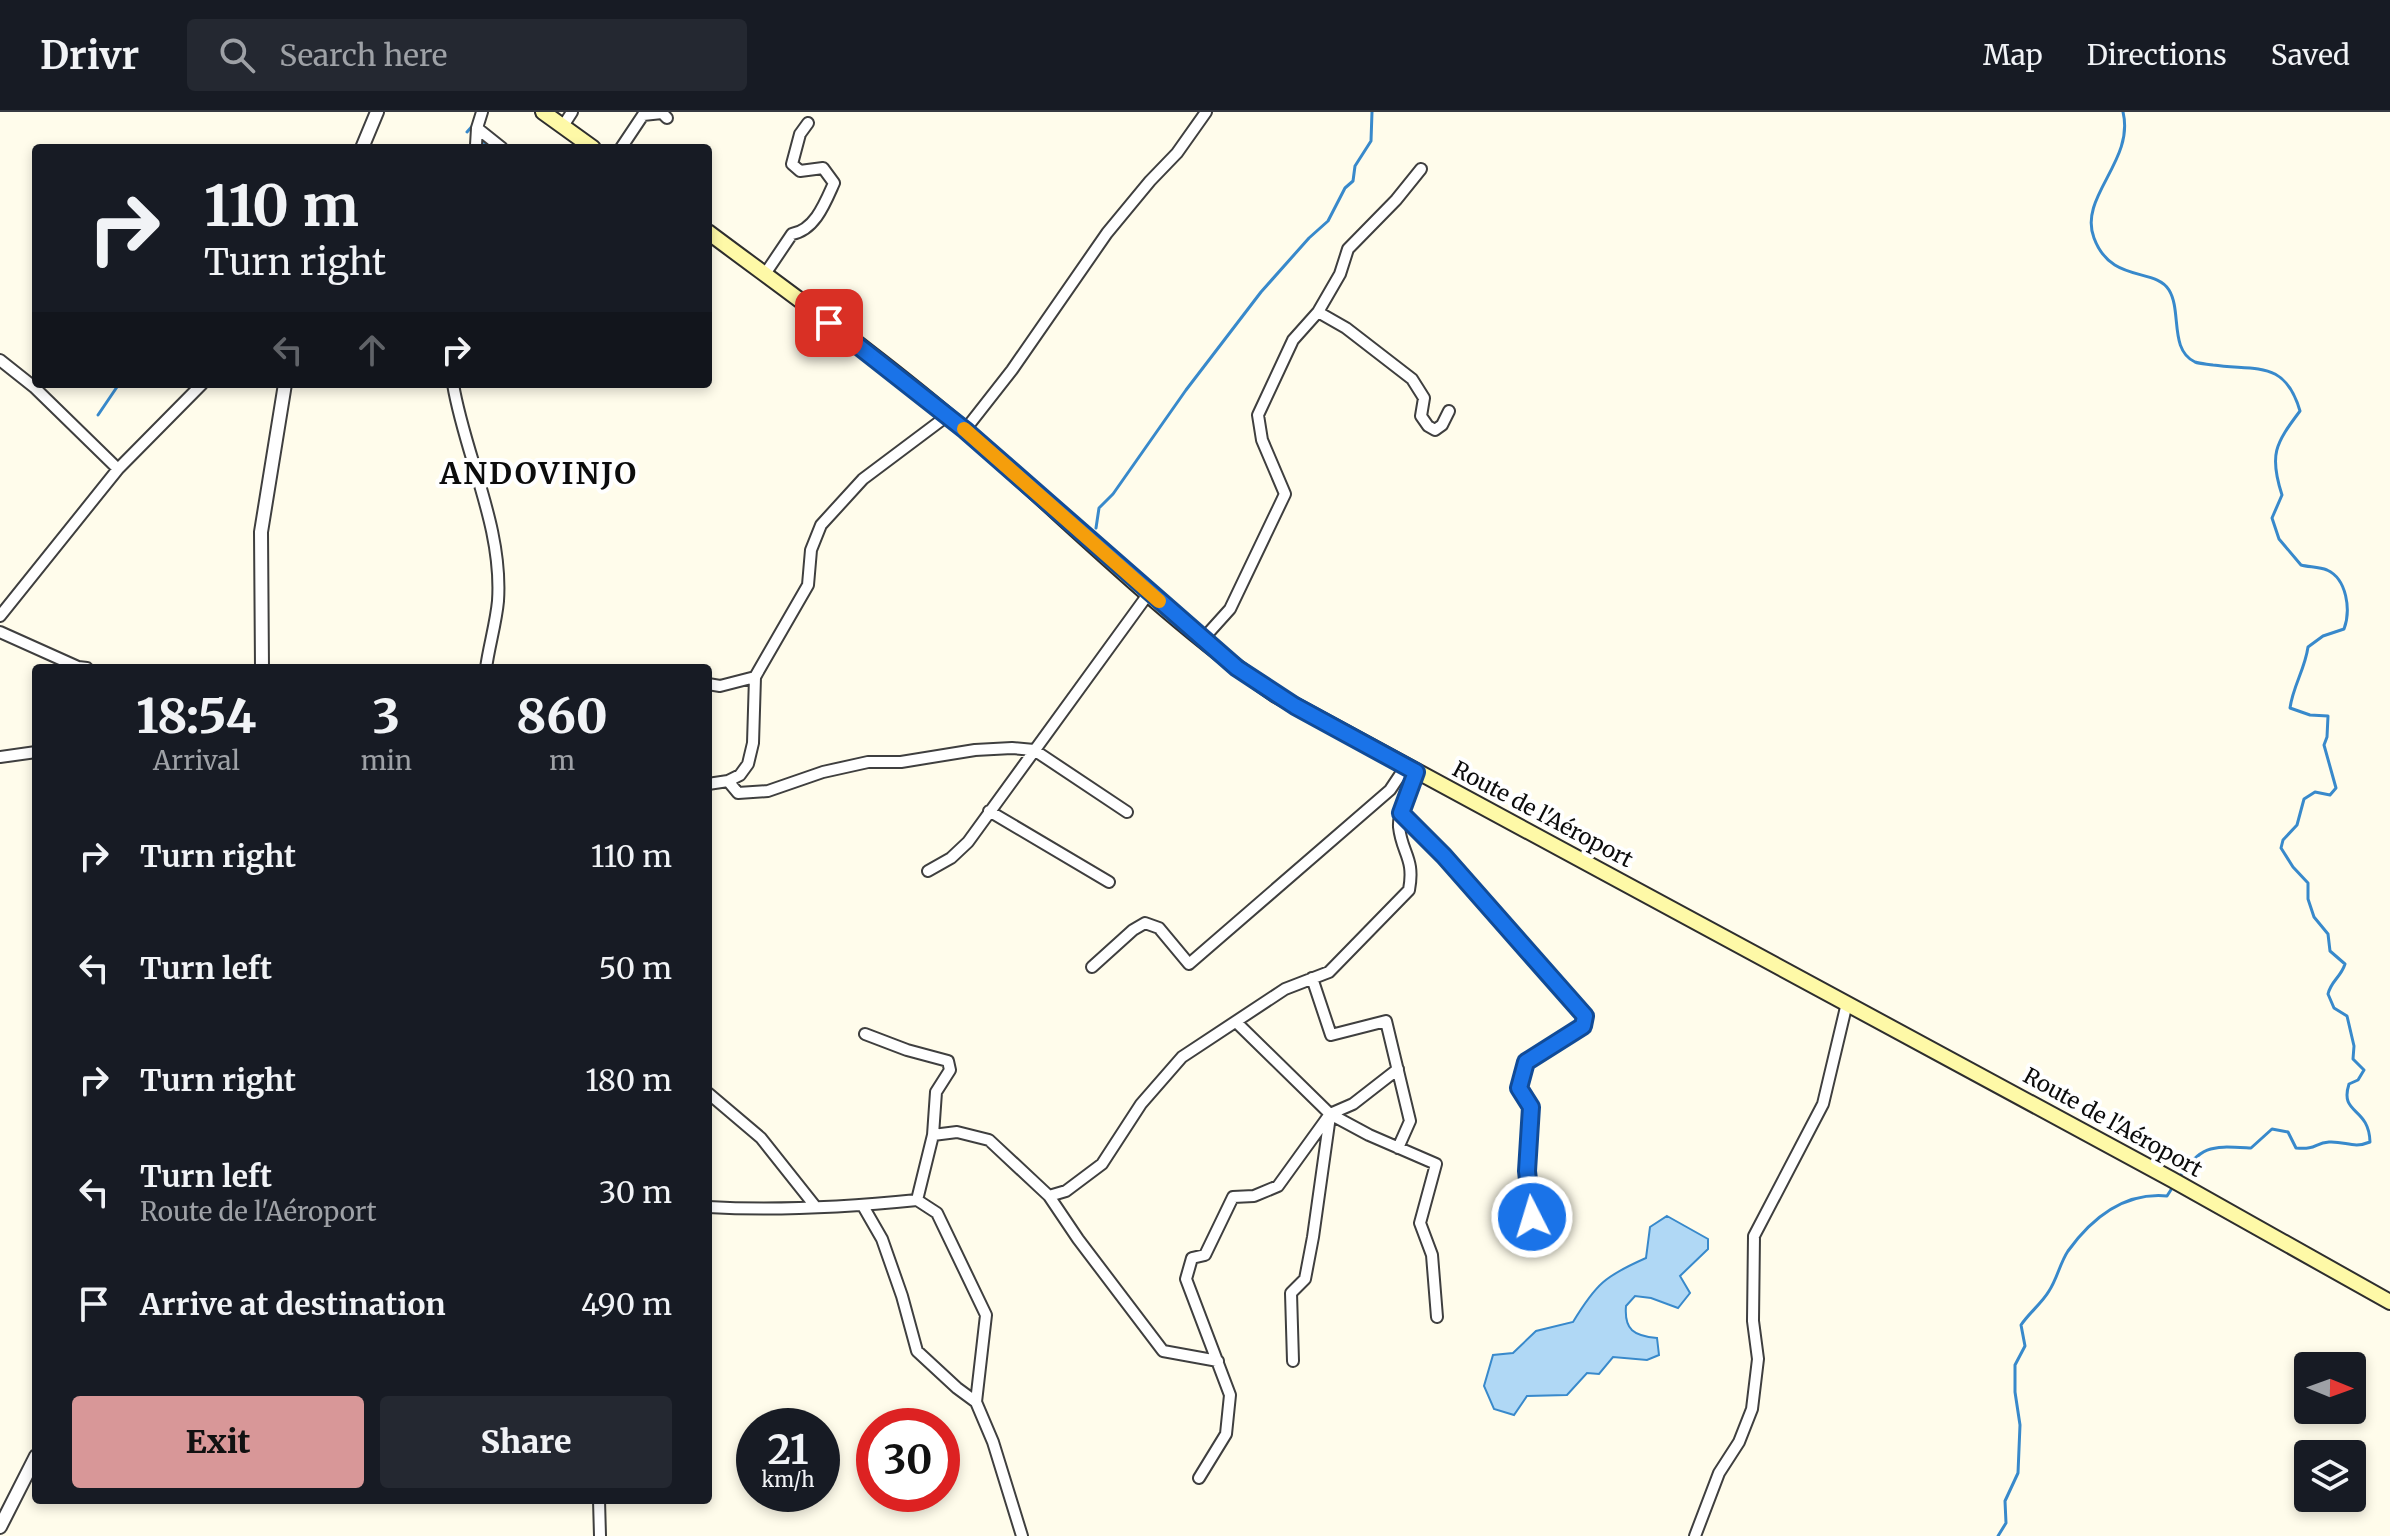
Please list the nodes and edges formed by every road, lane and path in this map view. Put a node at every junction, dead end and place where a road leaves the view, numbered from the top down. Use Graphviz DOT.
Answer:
graph roads {
  1 [pos="377,112"];
  2 [pos="482,112"];
  3 [pos="543,112"];
  4 [pos="572,112"];
  5 [pos="1206,112"];
  6 [pos="667,118"];
  7 [pos="808,123"];
  8 [pos="563,126"];
  9 [pos="477,128"];
  10 [pos="364,144"];
  11 [pos="476,144"];
  12 [pos="497,144"];
  13 [pos="588,144"];
  14 [pos="624,144"];
  15 [pos="1421,169"];
  16 [pos="712,235"];
  17 [pos="765,274"];
  18 [pos="1318,312"];
  19 [pos="0,360"];
  20 [pos="32,385"];
  21 [pos="35,388"];
  22 [pos="198,388"];
  23 [pos="284,388"];
  24 [pos="454,388"];
  25 [pos="1449,411"];
  26 [pos="947,416"];
  27 [pos="965,430"];
  28 [pos="118,469"];
  29 [pos="1149,593"];
  30 [pos="0,616"];
  31 [pos="0,632"];
  32 [pos="1203,639"];
  33 [pos="71,664"];
  34 [pos="262,664"];
  35 [pos="487,664"];
  36 [pos="755,677"];
  37 [pos="712,685"];
  38 [pos="1034,750"];
  39 [pos="32,753"];
  40 [pos="0,757"];
  41 [pos="1411,769"];
  42 [pos="728,781"];
  43 [pos="712,783"];
  44 [pos="989,811"];
  45 [pos="1127,812"];
  46 [pos="1401,813"];
  47 [pos="928,871"];
  48 [pos="1109,882"];
  49 [pos="1092,967"];
  50 [pos="1312,978"];
  51 [pos="1847,1003"];
  52 [pos="1236,1022"];
  53 [pos="865,1034"];
  54 [pos="1398,1069"];
  55 [pos="712,1096"];
  56 [pos="1330,1114"];
  57 [pos="933,1135"];
  58 [pos="1398,1148"];
  59 [pos="1049,1196"];
  60 [pos="917,1200"];
  61 [pos="815,1206"];
  62 [pos="863,1206"];
  63 [pos="712,1207"];
  64 [pos="1532,1217"];
  65 [pos="2390,1302"];
  66 [pos="1437,1317"];
  67 [pos="1218,1361"];
  68 [pos="1293,1361"];
  69 [pos="976,1402"];
  70 [pos="32,1464"];
  71 [pos="1199,1478"];
  72 [pos="599,1504"];
  73 [pos="0,1527"];
  74 [pos="600,1536"];
  75 [pos="1022,1536"];
  76 [pos="1695,1536"];
  1 -- 10 [label="street"];
  2 -- 9 [label="street"];
  3 -- 8 [label="main road"];
  4 -- 8 [label="street"];
  5 -- 27 [label="street"];
  6 -- 14 [label="street"];
  7 -- 17 [label="street"];
  8 -- 13 [label="main road"];
  9 -- 11 [label="street"];
  9 -- 12 [label="street"];
  15 -- 18 [label="street"];
  16 -- 17 [label="main road, Route de l'Aéroport"];
  17 -- 26 [label="main road, Route de l'Aéroport"];
  18 -- 25 [label="street"];
  18 -- 32 [label="street"];
  19 -- 20 [label="street"];
  21 -- 28 [label="street"];
  22 -- 28 [label="street"];
  23 -- 34 [label="street"];
  24 -- 35 [label="street"];
  26 -- 27 [label="main road, Route de l'Aéroport"];
  26 -- 36 [label="street"];
  27 -- 29 [label="main road, Route de l'Aéroport"];
  28 -- 30 [label="street"];
  29 -- 32 [label="main road, Route de l'Aéroport"];
  29 -- 38 [label="street"];
  31 -- 33 [label="street"];
  32 -- 41 [label="main road, Route de l'Aéroport"];
  36 -- 37 [label="street"];
  36 -- 42 [label="street"];
  38 -- 42 [label="street"];
  38 -- 44 [label="street"];
  38 -- 45 [label="street"];
  39 -- 40 [label="street"];
  41 -- 46 [label="street"];
  41 -- 49 [label="street"];
  41 -- 51 [label="main road, Route de l'Aéroport"];
  42 -- 43 [label="street"];
  44 -- 47 [label="street"];
  44 -- 48 [label="street"];
  46 -- 50 [label="street"];
  46 -- 64 [label="street"];
  50 -- 52 [label="street"];
  50 -- 54 [label="street"];
  51 -- 65 [label="main road, Route de l'Aéroport"];
  51 -- 76 [label="street"];
  52 -- 56 [label="street"];
  52 -- 59 [label="street"];
  53 -- 57 [label="street"];
  54 -- 56 [label="street"];
  54 -- 58 [label="street"];
  55 -- 61 [label="street"];
  56 -- 58 [label="street"];
  56 -- 67 [label="street"];
  56 -- 68 [label="street"];
  57 -- 59 [label="street"];
  57 -- 60 [label="street"];
  58 -- 66 [label="street"];
  59 -- 67 [label="street"];
  60 -- 62 [label="street"];
  60 -- 69 [label="street"];
  61 -- 62 [label="street"];
  61 -- 63 [label="street"];
  62 -- 69 [label="street"];
  67 -- 71 [label="street"];
  69 -- 75 [label="street"];
  70 -- 73 [label="street"];
  72 -- 74 [label="street"];
}
